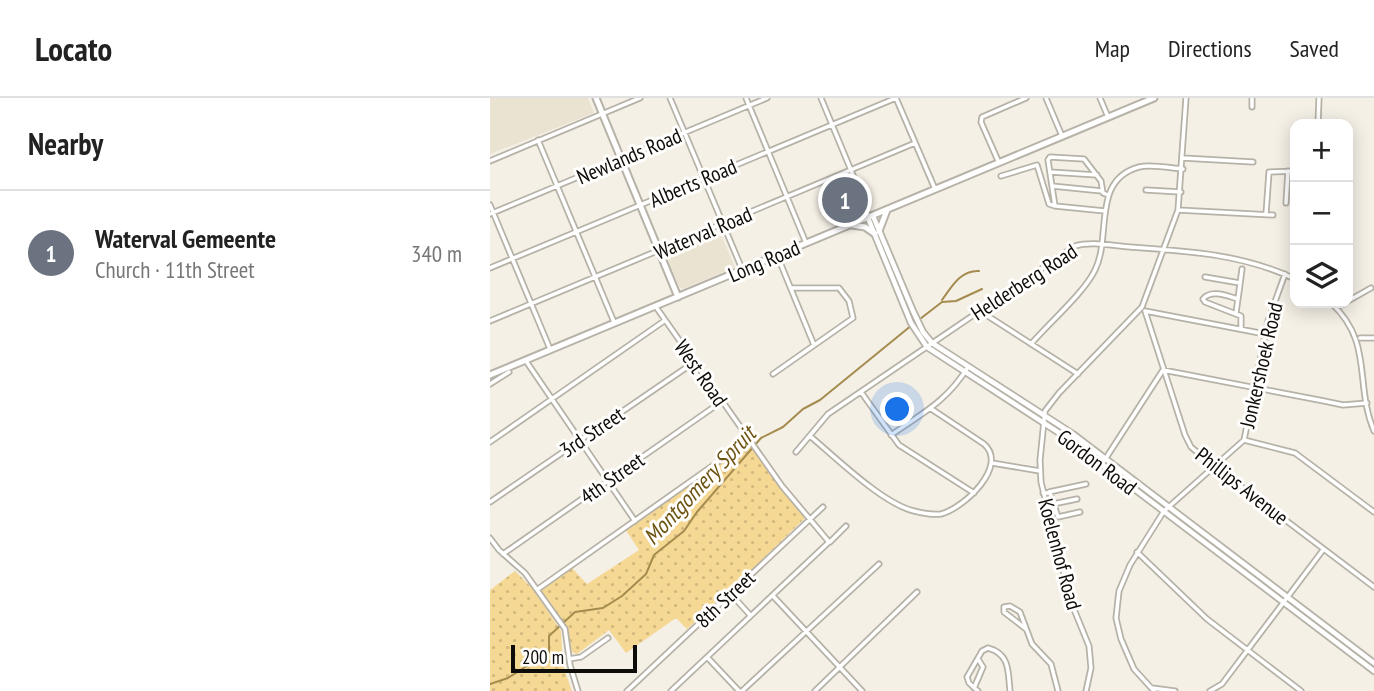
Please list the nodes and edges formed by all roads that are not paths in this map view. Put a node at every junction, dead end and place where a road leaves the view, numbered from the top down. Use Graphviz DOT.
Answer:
graph roads {
  1 [pos="596,98"];
  2 [pos="640,98"];
  3 [pos="670,98"];
  4 [pos="746,98"];
  5 [pos="767,98"];
  6 [pos="821,98"];
  7 [pos="896,98"];
  8 [pos="1026,98"];
  9 [pos="1046,98"];
  10 [pos="1100,98"];
  11 [pos="1154,98"];
  12 [pos="1186,98"];
  13 [pos="1252,98"];
  14 [pos="1319,98"];
  15 [pos="749,106"];
  16 [pos="1252,107"];
  17 [pos="602,113"];
  18 [pos="1108,117"];
  19 [pos="1318,119"];
  20 [pos="832,124"];
  21 [pos="685,133"];
  22 [pos="1062,135"];
  23 [pos="538,140"];
  24 [pos="915,143"];
  25 [pos="768,151"];
  26 [pos="1183,158"];
  27 [pos="621,159"];
  28 [pos="490,161"];
  29 [pos="1253,162"];
  30 [pos="999,163"];
  31 [pos="1183,169"];
  32 [pos="851,171"];
  33 [pos="1289,171"];
  34 [pos="1050,172"];
  35 [pos="1097,175"];
  36 [pos="1002,176"];
  37 [pos="704,178"];
  38 [pos="557,186"];
  39 [pos="1052,186"];
  40 [pos="935,189"];
  41 [pos="1102,191"];
  42 [pos="1146,191"];
  43 [pos="1181,192"];
  44 [pos="1108,195"];
  45 [pos="787,198"];
  46 [pos="1286,203"];
  47 [pos="490,205"];
  48 [pos="640,205"];
  49 [pos="1055,206"];
  50 [pos="887,210"];
  51 [pos="1178,210"];
  52 [pos="1105,211"];
  53 [pos="491,213"];
  54 [pos="1266,215"];
  55 [pos="1273,215"];
  56 [pos="870,217"];
  57 [pos="723,224"];
  58 [pos="850,225"];
  59 [pos="576,232"];
  60 [pos="877,233"];
  61 [pos="806,243"];
  62 [pos="1104,245"];
  63 [pos="1164,250"];
  64 [pos="660,251"];
  65 [pos="777,255"];
  66 [pos="512,258"];
  67 [pos="490,268"];
  68 [pos="742,270"];
  69 [pos="1285,274"];
  70 [pos="1290,276"];
  71 [pos="1205,277"];
  72 [pos="595,278"];
  73 [pos="1240,283"];
  74 [pos="791,288"];
  75 [pos="1371,288"];
  76 [pos="678,297"];
  77 [pos="1353,298"];
  78 [pos="1238,299"];
  79 [pos="531,304"];
  80 [pos="656,307"];
  81 [pos="1338,308"];
  82 [pos="1143,309"];
  83 [pos="979,311"];
  84 [pos="1236,313"];
  85 [pos="490,321"];
  86 [pos="664,321"];
  87 [pos="615,323"];
  88 [pos="1241,329"];
  89 [pos="1265,334"];
  90 [pos="1360,338"];
  91 [pos="1374,338"];
  92 [pos="932,343"];
  93 [pos="1031,344"];
  94 [pos="814,345"];
  95 [pos="927,347"];
  96 [pos="550,349"];
  97 [pos="525,360"];
  98 [pos="694,363"];
  99 [pos="967,370"];
  100 [pos="1163,370"];
  101 [pos="509,372"];
  102 [pos="490,374"];
  103 [pos="773,374"];
  104 [pos="1078,374"];
  105 [pos="490,384"];
  106 [pos="1255,389"];
  107 [pos="861,392"];
  108 [pos="551,400"];
  109 [pos="721,402"];
  110 [pos="1367,403"];
  111 [pos="930,408"];
  112 [pos="1044,415"];
  113 [pos="1044,423"];
  114 [pos="1374,431"];
  115 [pos="891,435"];
  116 [pos="810,436"];
  117 [pos="579,440"];
  118 [pos="1244,440"];
  119 [pos="490,442"];
  120 [pos="752,444"];
  121 [pos="796,452"];
  122 [pos="1106,459"];
  123 [pos="992,463"];
  124 [pos="1102,464"];
  125 [pos="1214,466"];
  126 [pos="1040,471"];
  127 [pos="608,481"];
  128 [pos="1086,484"];
  129 [pos="1049,492"];
  130 [pos="974,493"];
  131 [pos="1043,493"];
  132 [pos="1077,499"];
  133 [pos="490,502"];
  134 [pos="1054,504"];
  135 [pos="1168,506"];
  136 [pos="823,507"];
  137 [pos="1164,511"];
  138 [pos="1080,512"];
  139 [pos="1374,512"];
  140 [pos="809,520"];
  141 [pos="635,521"];
  142 [pos="846,526"];
  143 [pos="490,538"];
  144 [pos="829,542"];
  145 [pos="1323,550"];
  146 [pos="1138,552"];
  147 [pos="503,554"];
  148 [pos="879,564"];
  149 [pos="1374,587"];
  150 [pos="538,589"];
  151 [pos="917,592"];
  152 [pos="731,594"];
  153 [pos="773,596"];
  154 [pos="1287,598"];
  155 [pos="1283,603"];
  156 [pos="751,616"];
  157 [pos="1026,629"];
  158 [pos="806,632"];
  159 [pos="608,638"];
  160 [pos="1248,650"];
  161 [pos="707,657"];
  162 [pos="569,659"];
  163 [pos="978,659"];
  164 [pos="1374,663"];
  165 [pos="839,667"];
  166 [pos="1374,671"];
  167 [pos="1222,684"];
  168 [pos="976,689"];
  169 [pos="1152,689"];
  170 [pos="578,691"];
  171 [pos="627,691"];
  172 [pos="671,691"];
  173 [pos="741,691"];
  174 [pos="815,691"];
  175 [pos="862,691"];
  176 [pos="1010,691"];
  177 [pos="1058,691"];
  178 [pos="1086,691"];
  179 [pos="1175,691"];
  180 [pos="1210,691"];
  181 [pos="1225,691"];
  182 [pos="1301,691"];
  1 -- 17 [label="main road"];
  2 -- 17 [label="street"];
  3 -- 21 [label="street"];
  4 -- 15 [label="street"];
  5 -- 15 [label="street, Newlands Road"];
  6 -- 20 [label="street"];
  7 -- 20 [label="street, Alberts Road"];
  7 -- 24 [label="street"];
  8 -- 30 [label="street"];
  9 -- 22 [label="street"];
  10 -- 18 [label="street"];
  11 -- 18 [label="main road, Long Road"];
  12 -- 26 [label="street"];
  13 -- 16 [label="street"];
  14 -- 19 [label="street"];
  15 -- 21 [label="street, Newlands Road"];
  15 -- 25 [label="street"];
  17 -- 23 [label="street"];
  17 -- 27 [label="main road"];
  18 -- 22 [label="main road, Long Road"];
  20 -- 25 [label="street, Alberts Road"];
  20 -- 32 [label="street"];
  21 -- 27 [label="street, Newlands Road"];
  21 -- 37 [label="street"];
  22 -- 30 [label="main road, Long Road"];
  23 -- 28 [label="street"];
  23 -- 38 [label="street"];
  24 -- 32 [label="street, Waterval Road"];
  24 -- 40 [label="street"];
  25 -- 37 [label="street, Alberts Road"];
  25 -- 45 [label="street"];
  26 -- 29 [label="street"];
  26 -- 31 [label="street"];
  27 -- 38 [label="street, Newlands Road"];
  27 -- 48 [label="main road"];
  30 -- 40 [label="main road, Long Road"];
  31 -- 43 [label="street"];
  31 -- 44 [label="street"];
  32 -- 45 [label="street, Waterval Road"];
  32 -- 56 [label="street"];
  33 -- 46 [label="street"];
  33 -- 54 [label="street"];
  34 -- 35 [label="street"];
  34 -- 35 [label="street"];
  34 -- 39 [label="street"];
  35 -- 41 [label="street"];
  36 -- 49 [label="street"];
  37 -- 48 [label="street, Alberts Road"];
  37 -- 57 [label="street"];
  38 -- 53 [label="street, Newlands Road"];
  38 -- 59 [label="street"];
  39 -- 41 [label="street"];
  39 -- 49 [label="street"];
  40 -- 50 [label="main road, Long Road"];
  41 -- 44 [label="street"];
  42 -- 43 [label="street"];
  43 -- 51 [label="street"];
  44 -- 52 [label="street"];
  45 -- 57 [label="street, Waterval Road"];
  45 -- 61 [label="street"];
  47 -- 53 [label="street"];
  48 -- 59 [label="street, Alberts Road"];
  48 -- 64 [label="main road"];
  49 -- 52 [label="street"];
  50 -- 56 [label="main road, Long Road"];
  50 -- 60 [label="main road"];
  51 -- 54 [label="street"];
  51 -- 63 [label="street"];
  52 -- 62 [label="street"];
  53 -- 66 [label="street"];
  54 -- 55 [label="street"];
  56 -- 58 [label="main road, Long Road"];
  56 -- 60 [label="street, Gordon Road"];
  57 -- 64 [label="street, Waterval Road"];
  57 -- 68 [label="street"];
  58 -- 60 [label="main road"];
  58 -- 61 [label="main road, Long Road"];
  59 -- 66 [label="street, Alberts Road"];
  59 -- 72 [label="street"];
  60 -- 92 [label="street, Gordon Road"];
  60 -- 95 [label="street, Gordon Road"];
  61 -- 65 [label="main road, Long Road"];
  62 -- 63 [label="street, Helderberg Road"];
  62 -- 83 [label="street, Helderberg Road"];
  62 -- 93 [label="street"];
  63 -- 69 [label="street, Helderberg Road"];
  63 -- 82 [label="street"];
  64 -- 72 [label="street, Waterval Road"];
  64 -- 76 [label="main road"];
  65 -- 68 [label="main road, Long Road"];
  65 -- 74 [label="street"];
  66 -- 67 [label="street, Alberts Road"];
  66 -- 79 [label="street"];
  68 -- 76 [label="main road, Long Road"];
  69 -- 70 [label="street, Helderberg Road"];
  69 -- 89 [label="street, Jonkershoek Road"];
  71 -- 73 [label="street"];
  72 -- 79 [label="street, Waterval Road"];
  72 -- 87 [label="street"];
  73 -- 78 [label="street"];
  73 -- 78 [label="street"];
  74 -- 94 [label="street"];
  74 -- 94 [label="street"];
  75 -- 77 [label="street"];
  76 -- 80 [label="main road, Long Road"];
  78 -- 84 [label="street"];
  78 -- 84 [label="street"];
  79 -- 85 [label="street, Waterval Road"];
  79 -- 96 [label="street"];
  80 -- 86 [label="street, West Road"];
  80 -- 87 [label="main road, Long Road"];
  81 -- 90 [label="street"];
  82 -- 88 [label="street"];
  82 -- 100 [label="street, Phillips Avenue"];
  82 -- 104 [label="street"];
  83 -- 92 [label="street, Helderberg Road"];
  83 -- 93 [label="street"];
  84 -- 88 [label="street"];
  86 -- 98 [label="street, West Road"];
  86 -- 108 [label="street"];
  87 -- 96 [label="main road, Long Road"];
  88 -- 89 [label="street"];
  89 -- 106 [label="street, Jonkershoek Road"];
  90 -- 91 [label="street"];
  90 -- 110 [label="street"];
  92 -- 95 [label="street, Helderberg Road"];
  92 -- 99 [label="street, Gordon Road"];
  93 -- 104 [label="street"];
  94 -- 103 [label="street"];
  95 -- 99 [label="street, Gordon Road"];
  95 -- 107 [label="street, Helderberg Road"];
  96 -- 97 [label="main road, Long Road"];
  97 -- 102 [label="main road, Long Road"];
  97 -- 108 [label="street"];
  98 -- 109 [label="street, West Road"];
  98 -- 117 [label="street, 3rd Street"];
  99 -- 111 [label="street"];
  99 -- 112 [label="street, Gordon Road"];
  99 -- 113 [label="street, Gordon Road"];
  100 -- 106 [label="street"];
  100 -- 122 [label="street"];
  100 -- 125 [label="street, Phillips Avenue"];
  101 -- 105 [label="street"];
  104 -- 112 [label="street"];
  106 -- 110 [label="street"];
  106 -- 118 [label="street, Jonkershoek Road"];
  107 -- 115 [label="street"];
  107 -- 116 [label="street, Helderberg Road"];
  108 -- 117 [label="street"];
  108 -- 119 [label="street"];
  109 -- 120 [label="street, West Road"];
  109 -- 127 [label="street, 4th Street"];
  110 -- 114 [label="street"];
  111 -- 115 [label="street"];
  111 -- 123 [label="street"];
  112 -- 113 [label="street, Koelenhof Road"];
  112 -- 122 [label="street, Gordon Road"];
  113 -- 124 [label="street, Gordon Road"];
  113 -- 126 [label="street, Koelenhof Road"];
  115 -- 130 [label="street"];
  116 -- 121 [label="street, Helderberg Road"];
  116 -- 130 [label="street"];
  117 -- 127 [label="street"];
  117 -- 133 [label="street, 3rd Street"];
  118 -- 125 [label="street, Jonkershoek Road"];
  118 -- 139 [label="street"];
  120 -- 140 [label="street, West Road"];
  120 -- 141 [label="street"];
  122 -- 124 [label="street"];
  122 -- 135 [label="street, Gordon Road"];
  123 -- 126 [label="street"];
  123 -- 130 [label="street"];
  124 -- 137 [label="street, Gordon Road"];
  125 -- 135 [label="street, Jonkershoek Road"];
  125 -- 145 [label="street, Phillips Avenue"];
  126 -- 131 [label="street, Koelenhof Road"];
  127 -- 141 [label="street"];
  127 -- 147 [label="street, 4th Street"];
  128 -- 129 [label="street"];
  129 -- 131 [label="street"];
  129 -- 134 [label="street"];
  131 -- 178 [label="street, Koelenhof Road"];
  132 -- 134 [label="street"];
  134 -- 138 [label="street"];
  135 -- 137 [label="street, Jonkershoek Road"];
  135 -- 154 [label="street, Gordon Road"];
  136 -- 140 [label="street, 8th Street"];
  137 -- 146 [label="street, Jonkershoek Road"];
  137 -- 155 [label="street, Gordon Road"];
  140 -- 144 [label="street, West Road"];
  140 -- 152 [label="street, 8th Street"];
  141 -- 150 [label="street"];
  142 -- 144 [label="street"];
  143 -- 147 [label="street"];
  144 -- 153 [label="street"];
  145 -- 149 [label="street, Phillips Avenue"];
  145 -- 154 [label="street"];
  146 -- 160 [label="street"];
  146 -- 169 [label="street, Jonkershoek Road"];
  147 -- 150 [label="street"];
  148 -- 158 [label="street"];
  150 -- 162 [label="street"];
  151 -- 165 [label="street"];
  152 -- 156 [label="street"];
  152 -- 171 [label="street, 8th Street"];
  153 -- 156 [label="street"];
  153 -- 158 [label="street"];
  154 -- 155 [label="street"];
  154 -- 164 [label="street, Gordon Road"];
  155 -- 160 [label="street"];
  155 -- 166 [label="street, Gordon Road"];
  156 -- 161 [label="street"];
  157 -- 157 [label="street"];
  157 -- 177 [label="street"];
  158 -- 165 [label="street"];
  158 -- 173 [label="street"];
  159 -- 162 [label="street"];
  160 -- 167 [label="street"];
  160 -- 182 [label="street"];
  161 -- 172 [label="street"];
  161 -- 173 [label="street"];
  162 -- 170 [label="street"];
  163 -- 168 [label="street"];
  163 -- 168 [label="street"];
  163 -- 176 [label="street"];
  165 -- 174 [label="street"];
  165 -- 175 [label="street"];
  167 -- 180 [label="street"];
  167 -- 181 [label="street"];
  169 -- 179 [label="street"];
}
